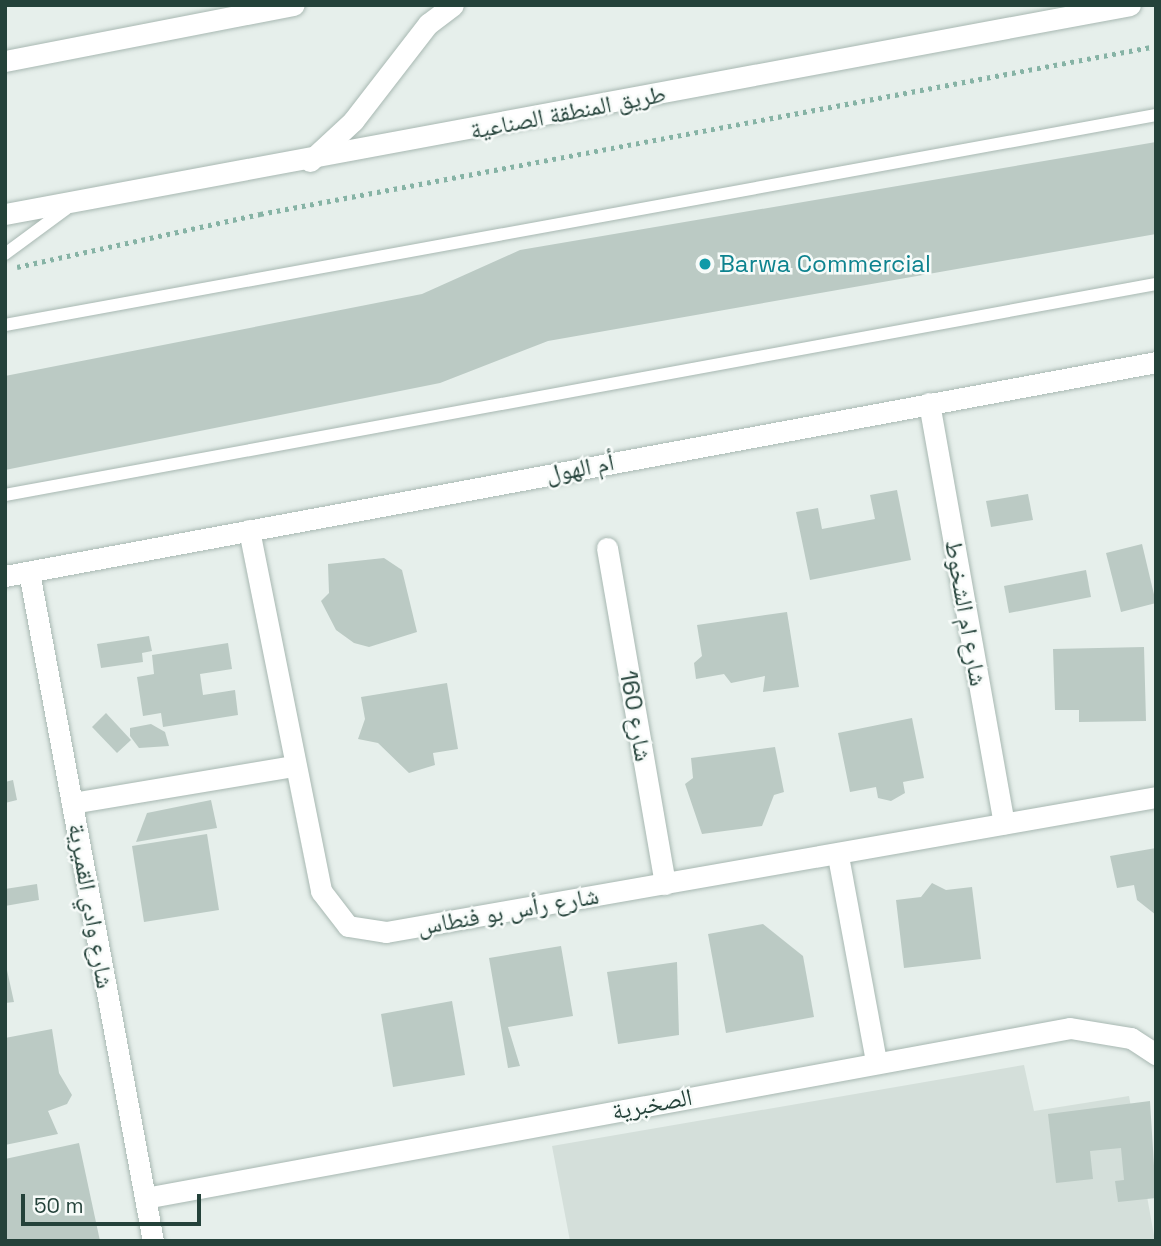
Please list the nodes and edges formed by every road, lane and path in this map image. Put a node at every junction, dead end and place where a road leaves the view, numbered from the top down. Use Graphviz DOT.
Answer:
graph roads {
  1 [pos="294,5"];
  2 [pos="453,5"];
  3 [pos="1130,5"];
  4 [pos="1156,46"];
  5 [pos="5,61"];
  6 [pos="1156,115"];
  7 [pos="310,161"];
  8 [pos="85,200"];
  9 [pos="5,214"];
  10 [pos="5,254"];
  11 [pos="5,263"];
  12 [pos="1156,284"];
  13 [pos="5,326"];
  14 [pos="1156,362"];
  15 [pos="929,403"];
  16 [pos="5,495"];
  17 [pos="248,530"];
  18 [pos="607,548"];
  19 [pos="29,572"];
  20 [pos="5,576"];
  21 [pos="294,766"];
  22 [pos="1156,797"];
  23 [pos="72,803"];
  24 [pos="1004,823"];
  25 [pos="838,856"];
  26 [pos="665,884"];
  27 [pos="1156,1054"];
  28 [pos="876,1062"];
  29 [pos="145,1198"];
  30 [pos="153,1241"];
  1 -- 5 [label="street"];
  2 -- 7 [label="street"];
  3 -- 7 [label="street, طريق المنطقة الصناعية"];
  4 -- 11 [label="path"];
  6 -- 13 [label="lane"];
  7 -- 8 [label="street, طريق المنطقة الصناعية"];
  8 -- 9 [label="street, طريق المنطقة الصناعية"];
  8 -- 10 [label="lane"];
  12 -- 16 [label="lane"];
  14 -- 15 [label="street, أم الهول"];
  15 -- 17 [label="street, أم الهول"];
  15 -- 24 [label="street, شارع ام الشخوط"];
  17 -- 19 [label="street, أم الهول"];
  17 -- 21 [label="street, شارع رأس بو فنطاس"];
  18 -- 26 [label="street, شارع 160"];
  19 -- 20 [label="street, أم الهول"];
  19 -- 23 [label="street, شارع وادي القميرية"];
  21 -- 23 [label="street"];
  21 -- 26 [label="street, شارع رأس بو فنطاس"];
  22 -- 24 [label="street, شارع رأس بو فنطاس"];
  23 -- 29 [label="street, شارع وادي القميرية"];
  24 -- 25 [label="street, شارع رأس بو فنطاس"];
  25 -- 26 [label="street, شارع رأس بو فنطاس"];
  25 -- 28 [label="street"];
  27 -- 28 [label="street, الصخبرية"];
  28 -- 29 [label="street, الصخبرية"];
  29 -- 30 [label="street, شارع وادي القميرية"];
}
